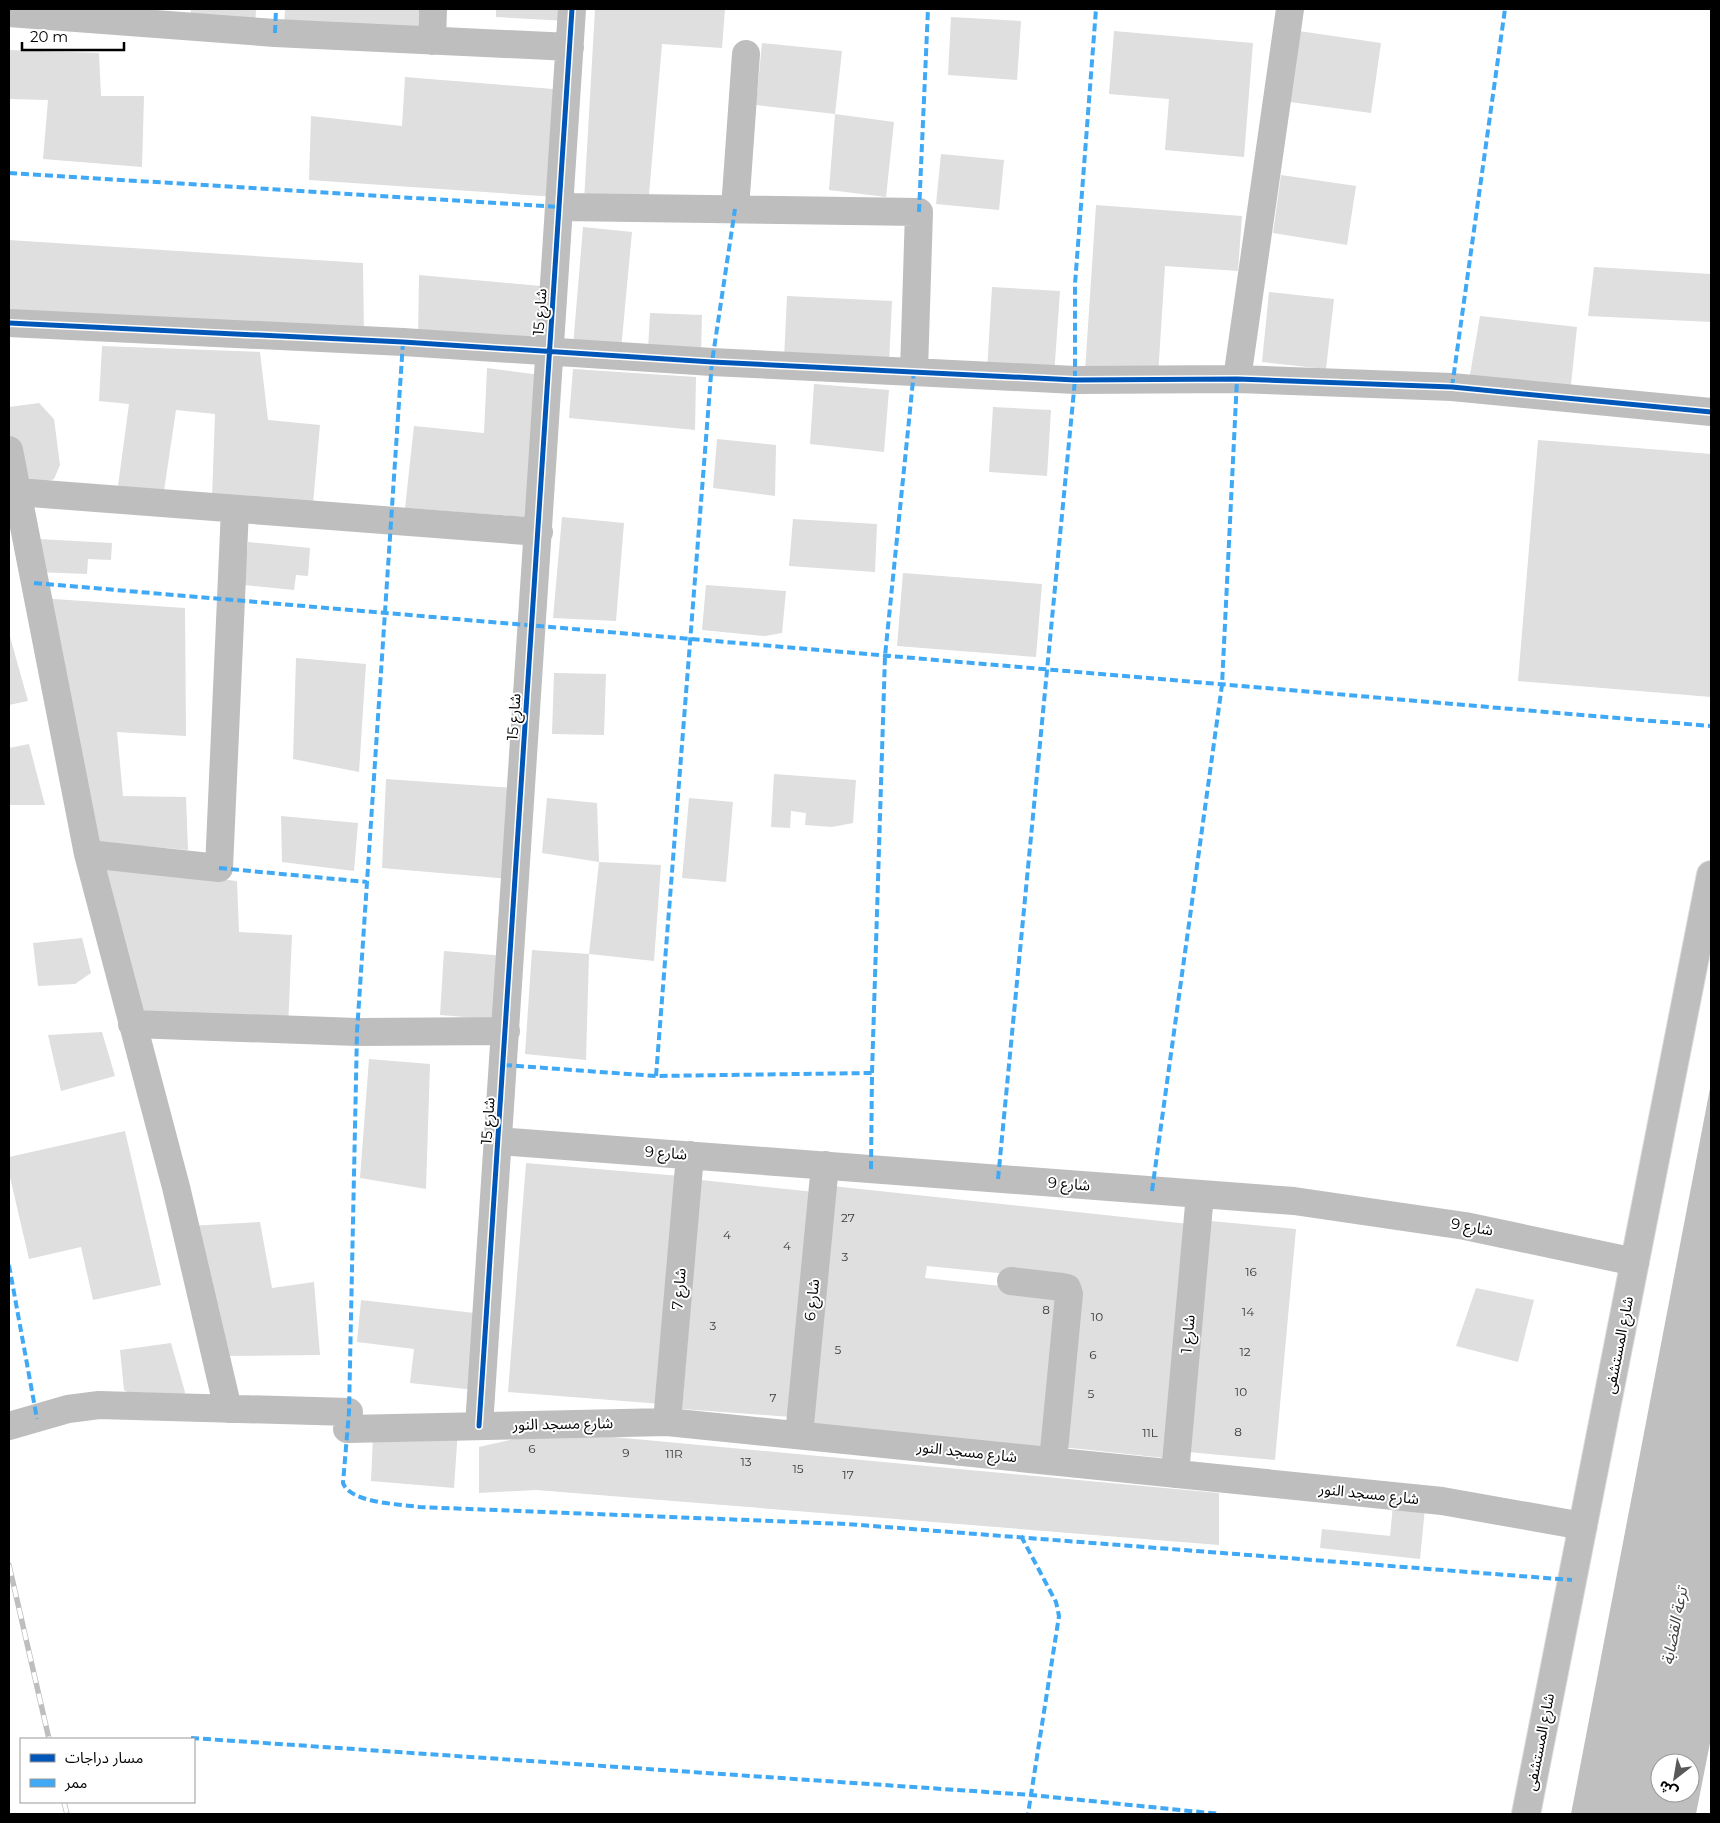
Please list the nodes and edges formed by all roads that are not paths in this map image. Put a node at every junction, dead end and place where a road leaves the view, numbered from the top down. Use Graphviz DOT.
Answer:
graph roads {
  1 [pos="433,9"];
  2 [pos="572,9"];
  3 [pos="1290,9"];
  4 [pos="9,13"];
  5 [pos="129,16"];
  6 [pos="432,41"];
  7 [pos="570,46"];
  8 [pos="746,54"];
  9 [pos="560,207"];
  10 [pos="735,209"];
  11 [pos="9,323"];
  12 [pos="550,351"];
  13 [pos="914,371"];
  14 [pos="1237,379"];
  15 [pos="1711,412"];
  16 [pos="9,450"];
  17 [pos="17,492"];
  18 [pos="235,509"];
  19 [pos="538,532"];
  20 [pos="88,854"];
  21 [pos="1711,875"];
  22 [pos="132,1024"];
  23 [pos="506,1031"];
  24 [pos="499,1141"];
  25 [pos="690,1155"];
  26 [pos="825,1165"];
  27 [pos="1200,1194"];
  28 [pos="1635,1262"];
  29 [pos="1011,1281"];
  30 [pos="228,1409"];
  31 [pos="667,1422"];
  32 [pos="9,1426"];
  33 [pos="479,1426"];
  34 [pos="799,1435"];
  35 [pos="1053,1461"];
  36 [pos="1175,1474"];
  37 [pos="1582,1526"];
  38 [pos="1526,1814"];
  1 -- 6 [label="street"];
  2 -- 7 [label="street, شارع 15"];
  3 -- 14 [label="street"];
  4 -- 5 [label="street"];
  5 -- 6 [label="street"];
  6 -- 7 [label="street"];
  7 -- 9 [label="street, شارع 15"];
  8 -- 10 [label="street"];
  9 -- 10 [label="street"];
  9 -- 12 [label="street, شارع 15"];
  10 -- 13 [label="street"];
  11 -- 12 [label="street"];
  12 -- 13 [label="street"];
  12 -- 19 [label="street, شارع 15"];
  13 -- 14 [label="street"];
  14 -- 15 [label="street"];
  16 -- 17 [label="street"];
  17 -- 18 [label="street"];
  17 -- 20 [label="street"];
  18 -- 19 [label="street"];
  18 -- 20 [label="street"];
  19 -- 23 [label="street, شارع 15"];
  20 -- 22 [label="street"];
  21 -- 28 [label="street, شارع المستشفى"];
  22 -- 23 [label="street"];
  22 -- 30 [label="street"];
  23 -- 24 [label="street, شارع 15"];
  24 -- 25 [label="street, شارع 9"];
  24 -- 33 [label="street, شارع 15"];
  25 -- 26 [label="street, شارع 9"];
  25 -- 31 [label="street, شارع 7"];
  26 -- 27 [label="street, شارع 9"];
  26 -- 34 [label="street, شارع 6"];
  27 -- 28 [label="street, شارع 9"];
  27 -- 36 [label="street, شارع 1"];
  28 -- 37 [label="street, شارع المستشفى"];
  29 -- 35 [label="street"];
  30 -- 32 [label="street, شارع مسجد النور"];
  30 -- 33 [label="street, شارع مسجد النور"];
  31 -- 33 [label="street, شارع مسجد النور"];
  31 -- 34 [label="street, شارع مسجد النور"];
  34 -- 35 [label="street, شارع مسجد النور"];
  35 -- 36 [label="street, شارع مسجد النور"];
  36 -- 37 [label="street, شارع مسجد النور"];
  37 -- 38 [label="street, شارع المستشفى"];
}
